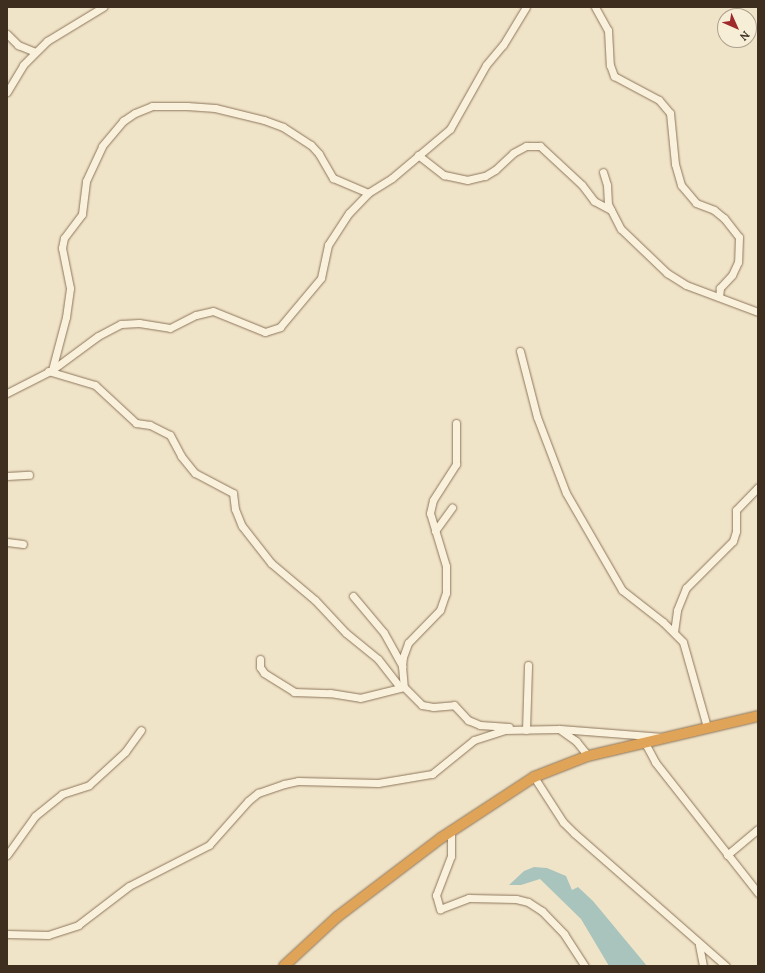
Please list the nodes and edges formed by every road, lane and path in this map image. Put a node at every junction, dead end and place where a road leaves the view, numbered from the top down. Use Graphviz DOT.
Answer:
graph roads {
  1 [pos="103,7"];
  2 [pos="526,7"];
  3 [pos="595,7"];
  4 [pos="7,34"];
  5 [pos="35,52"];
  6 [pos="7,92"];
  7 [pos="418,155"];
  8 [pos="602,172"];
  9 [pos="368,193"];
  10 [pos="611,210"];
  11 [pos="719,297"];
  12 [pos="758,312"];
  13 [pos="520,351"];
  14 [pos="50,370"];
  15 [pos="7,393"];
  16 [pos="456,424"];
  17 [pos="29,475"];
  18 [pos="7,476"];
  19 [pos="758,487"];
  20 [pos="452,508"];
  21 [pos="435,530"];
  22 [pos="7,542"];
  23 [pos="23,544"];
  24 [pos="353,596"];
  25 [pos="674,632"];
  26 [pos="260,659"];
  27 [pos="528,665"];
  28 [pos="402,666"];
  29 [pos="402,687"];
  30 [pos="758,716"];
  31 [pos="707,727"];
  32 [pos="558,729"];
  33 [pos="141,730"];
  34 [pos="522,730"];
  35 [pos="663,737"];
  36 [pos="644,741"];
  37 [pos="588,756"];
  38 [pos="534,778"];
  39 [pos="758,829"];
  40 [pos="451,831"];
  41 [pos="441,838"];
  42 [pos="450,847"];
  43 [pos="727,854"];
  44 [pos="7,855"];
  45 [pos="758,893"];
  46 [pos="7,934"];
  47 [pos="699,945"];
  48 [pos="284,966"];
  49 [pos="585,966"];
  50 [pos="703,966"];
  51 [pos="726,966"];
  1 -- 5 [label="street"];
  2 -- 7 [label="street"];
  3 -- 11 [label="street"];
  4 -- 5 [label="street"];
  5 -- 6 [label="street"];
  7 -- 9 [label="street"];
  7 -- 10 [label="street"];
  8 -- 10 [label="street"];
  9 -- 14 [label="street"];
  9 -- 14 [label="street"];
  10 -- 11 [label="street"];
  11 -- 12 [label="street"];
  13 -- 25 [label="street"];
  14 -- 15 [label="street"];
  14 -- 29 [label="street"];
  16 -- 21 [label="street"];
  17 -- 18 [label="street"];
  19 -- 25 [label="street"];
  20 -- 21 [label="street"];
  21 -- 28 [label="street"];
  22 -- 23 [label="street"];
  24 -- 28 [label="street"];
  25 -- 31 [label="street"];
  26 -- 29 [label="street"];
  27 -- 34 [label="street"];
  28 -- 29 [label="street"];
  29 -- 34 [label="street"];
  30 -- 31 [label="highway"];
  31 -- 35 [label="highway"];
  32 -- 34 [label="street"];
  32 -- 35 [label="street"];
  32 -- 37 [label="street"];
  33 -- 44 [label="street"];
  34 -- 46 [label="street"];
  35 -- 36 [label="highway"];
  36 -- 37 [label="highway"];
  36 -- 43 [label="street"];
  37 -- 38 [label="highway"];
  38 -- 40 [label="highway"];
  38 -- 47 [label="street"];
  39 -- 43 [label="street"];
  40 -- 41 [label="highway"];
  40 -- 42 [label="street"];
  41 -- 42 [label="street"];
  41 -- 48 [label="highway"];
  42 -- 49 [label="street"];
  43 -- 45 [label="street"];
  47 -- 50 [label="street"];
  47 -- 51 [label="street"];
}
